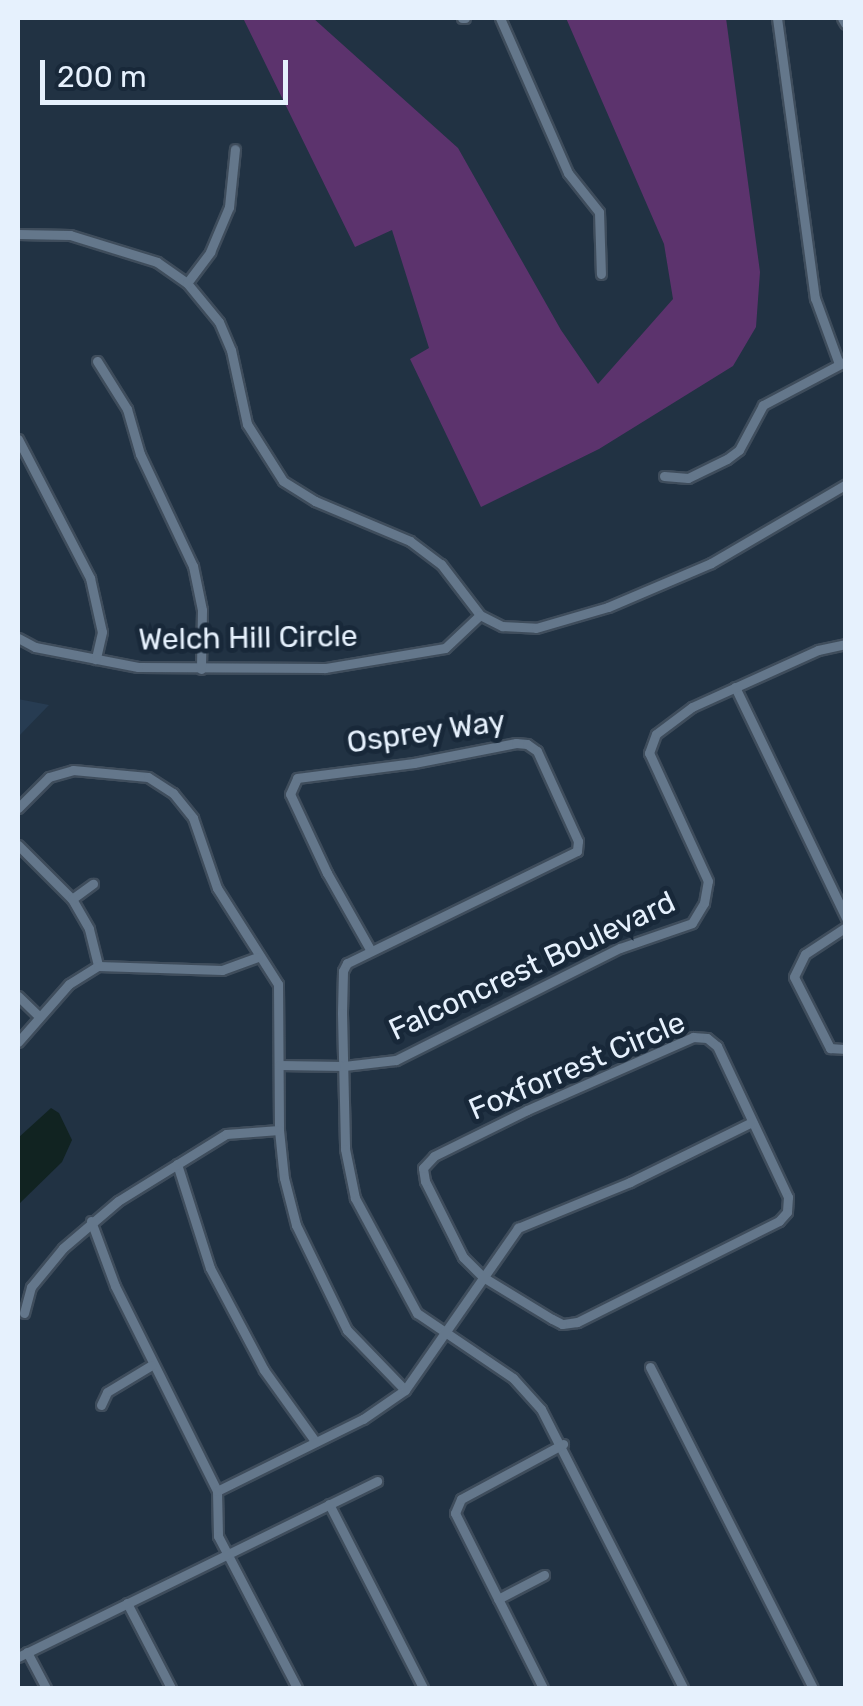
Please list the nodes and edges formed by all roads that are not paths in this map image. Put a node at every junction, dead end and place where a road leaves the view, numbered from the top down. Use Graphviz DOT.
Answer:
graph roads {
  1 [pos="500,18"];
  2 [pos="777,18"];
  3 [pos="235,149"];
  4 [pos="18,234"];
  5 [pos="601,274"];
  6 [pos="187,283"];
  7 [pos="97,361"];
  8 [pos="842,362"];
  9 [pos="18,438"];
  10 [pos="664,476"];
  11 [pos="846,484"];
  12 [pos="480,614"];
  13 [pos="18,638"];
  14 [pos="846,644"];
  15 [pos="96,659"];
  16 [pos="201,668"];
  17 [pos="735,687"];
  18 [pos="18,808"];
  19 [pos="18,844"];
  20 [pos="93,884"];
  21 [pos="72,899"];
  22 [pos="846,918"];
  23 [pos="846,927"];
  24 [pos="371,951"];
  25 [pos="258,957"];
  26 [pos="98,966"];
  27 [pos="18,996"];
  28 [pos="39,1016"];
  29 [pos="18,1042"];
  30 [pos="846,1050"];
  31 [pos="279,1065"];
  32 [pos="344,1066"];
  33 [pos="752,1122"];
  34 [pos="280,1130"];
  35 [pos="177,1164"];
  36 [pos="91,1220"];
  37 [pos="483,1277"];
  38 [pos="24,1313"];
  39 [pos="446,1334"];
  40 [pos="152,1365"];
  41 [pos="650,1367"];
  42 [pos="405,1390"];
  43 [pos="101,1405"];
  44 [pos="315,1441"];
  45 [pos="563,1444"];
  46 [pos="376,1481"];
  47 [pos="217,1490"];
  48 [pos="329,1504"];
  49 [pos="228,1554"];
  50 [pos="544,1575"];
  51 [pos="498,1600"];
  52 [pos="127,1603"];
  53 [pos="22,1654"];
  54 [pos="46,1688"];
  55 [pos="171,1688"];
  56 [pos="298,1688"];
  57 [pos="423,1688"];
  58 [pos="543,1688"];
  59 [pos="683,1688"];
  60 [pos="813,1688"];
  1 -- 5 [label="street"];
  2 -- 8 [label="street"];
  3 -- 6 [label="street"];
  4 -- 6 [label="street"];
  6 -- 12 [label="street"];
  7 -- 16 [label="street"];
  8 -- 10 [label="street"];
  9 -- 15 [label="street"];
  11 -- 12 [label="street"];
  12 -- 16 [label="street, Welch Hill Circle"];
  13 -- 15 [label="street, Welch Hill Circle"];
  14 -- 17 [label="street, Falconcrest Boulevard"];
  15 -- 16 [label="street, Welch Hill Circle"];
  17 -- 22 [label="street"];
  17 -- 32 [label="street, Falconcrest Boulevard"];
  18 -- 25 [label="street"];
  19 -- 21 [label="street"];
  20 -- 21 [label="street"];
  21 -- 26 [label="street"];
  23 -- 30 [label="street"];
  24 -- 24 [label="street, Osprey Way"];
  24 -- 32 [label="street, Osprey Way"];
  25 -- 26 [label="street"];
  25 -- 31 [label="street"];
  26 -- 28 [label="street"];
  27 -- 28 [label="street"];
  28 -- 29 [label="street"];
  31 -- 32 [label="street, Falconcrest Boulevard"];
  31 -- 34 [label="street"];
  32 -- 39 [label="street"];
  33 -- 37 [label="street"];
  33 -- 37 [label="street, Foxforrest Circle"];
  33 -- 37 [label="street, Foxforrest Circle"];
  34 -- 35 [label="street"];
  34 -- 42 [label="street"];
  35 -- 36 [label="street"];
  35 -- 44 [label="street"];
  36 -- 38 [label="street"];
  36 -- 40 [label="street"];
  37 -- 39 [label="street"];
  39 -- 42 [label="street"];
  39 -- 45 [label="street"];
  40 -- 43 [label="street"];
  40 -- 47 [label="street"];
  41 -- 60 [label="street"];
  42 -- 44 [label="street"];
  44 -- 47 [label="street"];
  45 -- 51 [label="street"];
  45 -- 59 [label="street"];
  46 -- 48 [label="street"];
  47 -- 49 [label="street"];
  48 -- 49 [label="street"];
  48 -- 57 [label="street"];
  49 -- 52 [label="street"];
  49 -- 56 [label="street"];
  50 -- 51 [label="street"];
  51 -- 58 [label="street"];
  52 -- 53 [label="street"];
  52 -- 55 [label="street"];
  53 -- 54 [label="street"];
}
